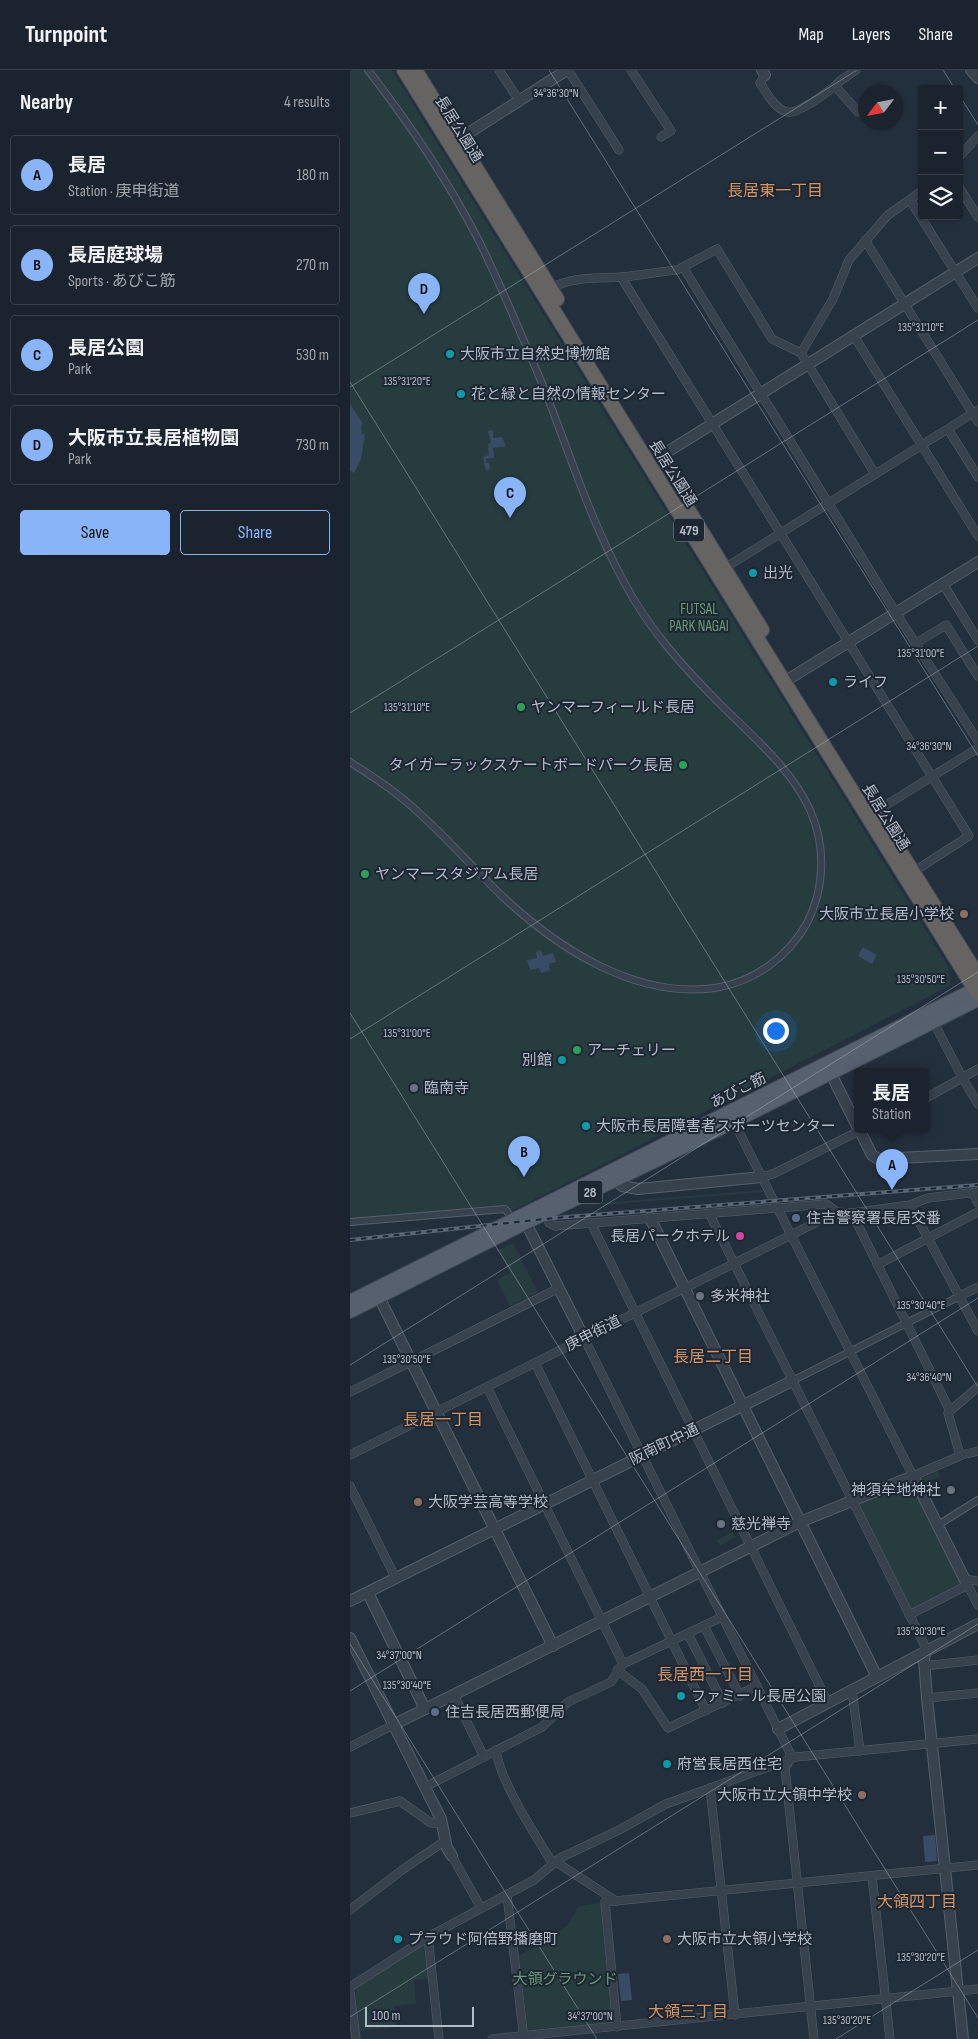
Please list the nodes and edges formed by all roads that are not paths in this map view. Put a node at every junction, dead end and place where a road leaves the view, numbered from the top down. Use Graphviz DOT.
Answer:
graph roads {
  1 [pos="368,70"];
  2 [pos="404,70"];
  3 [pos="415,70"];
  4 [pos="499,70"];
  5 [pos="567,70"];
  6 [pos="631,70"];
  7 [pos="856,70"];
  8 [pos="971,70"];
  9 [pos="763,73"];
  10 [pos="978,78"];
  11 [pos="835,86"];
  12 [pos="520,102"];
  13 [pos="858,112"];
  14 [pos="978,136"];
  15 [pos="661,138"];
  16 [pos="455,142"];
  17 [pos="619,150"];
  18 [pos="963,153"];
  19 [pos="963,193"];
  20 [pos="918,194"];
  21 [pos="910,200"];
  22 [pos="978,217"];
  23 [pos="865,240"];
  24 [pos="978,258"];
  25 [pos="683,267"];
  26 [pos="956,272"];
  27 [pos="621,277"];
  28 [pos="546,290"];
  29 [pos="905,304"];
  30 [pos="978,308"];
  31 [pos="854,336"];
  32 [pos="801,352"];
  33 [pos="808,364"];
  34 [pos="761,394"];
  35 [pos="975,412"];
  36 [pos="978,422"];
  37 [pos="712,424"];
  38 [pos="948,429"];
  39 [pos="922,445"];
  40 [pos="652,461"];
  41 [pos="876,474"];
  42 [pos="978,478"];
  43 [pos="828,502"];
  44 [pos="780,532"];
  45 [pos="978,536"];
  46 [pos="978,562"];
  47 [pos="720,571"];
  48 [pos="943,584"];
  49 [pos="896,613"];
  50 [pos="978,640"];
  51 [pos="847,642"];
  52 [pos="916,643"];
  53 [pos="978,676"];
  54 [pos="788,680"];
  55 [pos="978,741"];
  56 [pos="978,748"];
  57 [pos="350,762"];
  58 [pos="932,776"];
  59 [pos="875,812"];
  60 [pos="913,872"];
  61 [pos="977,989"];
  62 [pos="934,1023"];
  63 [pos="978,1069"];
  64 [pos="831,1074"];
  65 [pos="962,1079"];
  66 [pos="929,1096"];
  67 [pos="978,1104"];
  68 [pos="718,1118"];
  69 [pos="854,1118"];
  70 [pos="734,1122"];
  71 [pos="854,1132"];
  72 [pos="862,1133"];
  73 [pos="978,1154"];
  74 [pos="762,1177"];
  75 [pos="616,1180"];
  76 [pos="975,1192"];
  77 [pos="978,1203"];
  78 [pos="910,1205"];
  79 [pos="778,1208"];
  80 [pos="837,1212"];
  81 [pos="978,1212"];
  82 [pos="709,1213"];
  83 [pos="852,1213"];
  84 [pos="509,1214"];
  85 [pos="545,1214"];
  86 [pos="650,1218"];
  87 [pos="350,1222"];
  88 [pos="526,1223"];
  89 [pos="591,1223"];
  90 [pos="791,1234"];
  91 [pos="928,1239"];
  92 [pos="733,1263"];
  93 [pos="877,1264"];
  94 [pos="978,1287"];
  95 [pos="559,1288"];
  96 [pos="684,1288"];
  97 [pos="377,1293"];
  98 [pos="960,1296"];
  99 [pos="350,1301"];
  100 [pos="350,1312"];
  101 [pos="634,1313"];
  102 [pos="906,1323"];
  103 [pos="978,1331"];
  104 [pos="584,1338"];
  105 [pos="850,1352"];
  106 [pos="411,1361"];
  107 [pos="535,1362"];
  108 [pos="792,1381"];
  109 [pos="487,1387"];
  110 [pos="978,1387"];
  111 [pos="350,1392"];
  112 [pos="742,1405"];
  113 [pos="950,1410"];
  114 [pos="436,1412"];
  115 [pos="692,1430"];
  116 [pos="978,1451"];
  117 [pos="350,1455"];
  118 [pos="642,1455"];
  119 [pos="959,1456"];
  120 [pos="912,1476"];
  121 [pos="592,1480"];
  122 [pos="350,1486"];
  123 [pos="978,1500"];
  124 [pos="852,1501"];
  125 [pos="544,1505"];
  126 [pos="800,1522"];
  127 [pos="938,1525"];
  128 [pos="494,1530"];
  129 [pos="750,1547"];
  130 [pos="700,1572"];
  131 [pos="396,1579"];
  132 [pos="978,1581"];
  133 [pos="967,1584"];
  134 [pos="368,1593"];
  135 [pos="650,1597"];
  136 [pos="350,1601"];
  137 [pos="978,1605"];
  138 [pos="909,1615"];
  139 [pos="722,1617"];
  140 [pos="602,1622"];
  141 [pos="978,1624"];
  142 [pos="704,1626"];
  143 [pos="688,1634"];
  144 [pos="350,1638"];
  145 [pos="672,1641"];
  146 [pos="553,1646"];
  147 [pos="925,1652"];
  148 [pos="978,1660"];
  149 [pos="924,1666"];
  150 [pos="620,1667"];
  151 [pos="877,1677"];
  152 [pos="757,1686"];
  153 [pos="852,1690"];
  154 [pos="978,1693"];
  155 [pos="454,1695"];
  156 [pos="740,1696"];
  157 [pos="927,1698"];
  158 [pos="828,1702"];
  159 [pos="723,1703"];
  160 [pos="425,1709"];
  161 [pos="706,1711"];
  162 [pos="394,1725"];
  163 [pos="778,1729"];
  164 [pos="978,1739"];
  165 [pos="932,1744"];
  166 [pos="350,1747"];
  167 [pos="496,1750"];
  168 [pos="860,1751"];
  169 [pos="484,1757"];
  170 [pos="790,1760"];
  171 [pos="425,1788"];
  172 [pos="710,1788"];
  173 [pos="350,1814"];
  174 [pos="442,1823"];
  175 [pos="446,1840"];
  176 [pos="452,1856"];
  177 [pos="555,1863"];
  178 [pos="978,1865"];
  179 [pos="946,1869"];
  180 [pos="872,1876"];
  181 [pos="796,1883"];
  182 [pos="722,1890"];
  183 [pos="508,1895"];
  184 [pos="616,1901"];
  185 [pos="481,1908"];
  186 [pos="350,1910"];
  187 [pos="428,1937"];
  188 [pos="350,1987"];
  189 [pos="978,1989"];
  190 [pos="958,1991"];
  191 [pos="350,1992"];
  192 [pos="886,1999"];
  193 [pos="811,2007"];
  194 [pos="735,2015"];
  195 [pos="616,2027"];
  196 [pos="524,2037"];
  197 [pos="356,2039"];
  198 [pos="439,2039"];
  199 [pos="492,2039"];
  200 [pos="814,2039"];
  201 [pos="890,2039"];
  202 [pos="963,2039"];
  1 -- 57 [label="street"];
  2 -- 16 [label="highway, 長居公園通 / 479"];
  3 -- 16 [label="highway, 長居公園通 / 479"];
  4 -- 12 [label="street"];
  5 -- 12 [label="street"];
  5 -- 17 [label="street"];
  6 -- 15 [label="street"];
  7 -- 11 [label="street"];
  8 -- 10 [label="street"];
  9 -- 11 [label="street"];
  11 -- 13 [label="street"];
  12 -- 16 [label="street"];
  14 -- 18 [label="street"];
  16 -- 28 [label="highway, 長居公園通 / 479"];
  19 -- 22 [label="street"];
  20 -- 21 [label="street"];
  21 -- 23 [label="street"];
  21 -- 26 [label="street"];
  23 -- 29 [label="street"];
  23 -- 32 [label="street"];
  24 -- 26 [label="street"];
  25 -- 27 [label="street"];
  25 -- 32 [label="street"];
  25 -- 34 [label="street"];
  26 -- 29 [label="street"];
  26 -- 30 [label="street"];
  27 -- 28 [label="street"];
  27 -- 37 [label="street"];
  28 -- 40 [label="highway, 長居公園通 / 479"];
  29 -- 31 [label="street"];
  29 -- 35 [label="street"];
  31 -- 33 [label="street"];
  31 -- 39 [label="street"];
  32 -- 33 [label="street"];
  33 -- 34 [label="street"];
  33 -- 41 [label="street"];
  34 -- 37 [label="street"];
  34 -- 43 [label="street"];
  35 -- 36 [label="street"];
  35 -- 38 [label="street"];
  37 -- 40 [label="street"];
  37 -- 44 [label="street"];
  38 -- 39 [label="street"];
  38 -- 42 [label="street"];
  39 -- 41 [label="street"];
  39 -- 45 [label="street"];
  40 -- 47 [label="highway, 長居公園通 / 479"];
  41 -- 43 [label="street"];
  43 -- 44 [label="street"];
  43 -- 49 [label="street"];
  44 -- 47 [label="street"];
  44 -- 51 [label="street"];
  46 -- 48 [label="street"];
  47 -- 54 [label="highway, 長居公園通 / 479"];
  48 -- 49 [label="street"];
  48 -- 50 [label="street"];
  49 -- 51 [label="street"];
  49 -- 52 [label="street"];
  51 -- 54 [label="street"];
  51 -- 58 [label="street"];
  52 -- 53 [label="street"];
  52 -- 55 [label="street"];
  54 -- 59 [label="highway, 長居公園通 / 479"];
  54 -- 61 [label="highway, 長居公園通 / 479"];
  56 -- 58 [label="street"];
  58 -- 59 [label="street"];
  58 -- 60 [label="street"];
  59 -- 60 [label="highway, 長居公園通 / 479"];
  60 -- 61 [label="highway, 長居公園通 / 479"];
  61 -- 62 [label="main road, あびこ筋 / 28"];
  61 -- 68 [label="main road, あびこ筋 / 28"];
  62 -- 64 [label="main road, あびこ筋 / 28"];
  62 -- 65 [label="street"];
  63 -- 65 [label="street"];
  64 -- 69 [label="street"];
  64 -- 70 [label="main road, あびこ筋 / 28"];
  65 -- 66 [label="street"];
  65 -- 67 [label="street"];
  68 -- 70 [label="street"];
  68 -- 97 [label="main road, あびこ筋 / 28"];
  70 -- 74 [label="street"];
  70 -- 75 [label="main road, あびこ筋 / 28"];
  71 -- 74 [label="street"];
  72 -- 73 [label="street"];
  74 -- 75 [label="street"];
  74 -- 79 [label="street"];
  75 -- 85 [label="main road, あびこ筋 / 28"];
  76 -- 77 [label="street"];
  76 -- 78 [label="street"];
  78 -- 83 [label="street"];
  78 -- 91 [label="street"];
  79 -- 80 [label="street"];
  79 -- 82 [label="street"];
  79 -- 90 [label="street"];
  80 -- 83 [label="street"];
  80 -- 90 [label="street, 庚申街道"];
  81 -- 91 [label="street"];
  82 -- 86 [label="street"];
  82 -- 92 [label="street"];
  83 -- 93 [label="street"];
  84 -- 87 [label="street"];
  85 -- 88 [label="main road, あびこ筋 / 28"];
  85 -- 89 [label="street"];
  86 -- 89 [label="street"];
  86 -- 96 [label="street"];
  88 -- 95 [label="street"];
  88 -- 97 [label="main road, あびこ筋 / 28"];
  89 -- 101 [label="street"];
  90 -- 92 [label="street, 庚申街道"];
  90 -- 105 [label="street"];
  91 -- 93 [label="street"];
  91 -- 98 [label="street"];
  92 -- 96 [label="street, 庚申街道"];
  92 -- 108 [label="street"];
  93 -- 102 [label="street"];
  94 -- 98 [label="street, 阪南町中通"];
  95 -- 104 [label="street"];
  95 -- 106 [label="street"];
  96 -- 101 [label="street, 庚申街道"];
  96 -- 112 [label="street"];
  97 -- 99 [label="main road, あびこ筋 / 28"];
  97 -- 100 [label="main road, あびこ筋 / 28"];
  97 -- 106 [label="street"];
  98 -- 102 [label="street, 阪南町中通"];
  98 -- 103 [label="street"];
  101 -- 104 [label="street, 庚申街道"];
  101 -- 115 [label="street"];
  102 -- 105 [label="street, 阪南町中通"];
  102 -- 113 [label="street"];
  104 -- 107 [label="street, 庚申街道"];
  104 -- 118 [label="street"];
  105 -- 108 [label="street, 阪南町中通"];
  105 -- 120 [label="street"];
  106 -- 111 [label="street"];
  106 -- 114 [label="street"];
  107 -- 109 [label="street, 庚申街道"];
  107 -- 121 [label="street"];
  108 -- 112 [label="street, 阪南町中通"];
  108 -- 124 [label="street"];
  109 -- 114 [label="street, 庚申街道"];
  109 -- 125 [label="street"];
  110 -- 113 [label="street"];
  112 -- 115 [label="street, 阪南町中通"];
  112 -- 126 [label="street"];
  113 -- 119 [label="street"];
  114 -- 117 [label="street, 庚申街道"];
  114 -- 128 [label="street"];
  115 -- 118 [label="street, 阪南町中通"];
  115 -- 129 [label="street"];
  116 -- 119 [label="street"];
  118 -- 121 [label="street, 阪南町中通"];
  118 -- 130 [label="street"];
  119 -- 120 [label="street"];
  120 -- 124 [label="street"];
  120 -- 127 [label="street"];
  121 -- 125 [label="street, 阪南町中通"];
  121 -- 135 [label="street"];
  122 -- 131 [label="street"];
  123 -- 127 [label="street"];
  124 -- 126 [label="street"];
  124 -- 138 [label="street"];
  125 -- 128 [label="street, 阪南町中通"];
  125 -- 140 [label="street"];
  126 -- 129 [label="street"];
  126 -- 151 [label="street"];
  127 -- 133 [label="street"];
  128 -- 131 [label="street, 阪南町中通"];
  128 -- 146 [label="street"];
  129 -- 130 [label="street"];
  129 -- 158 [label="street"];
  130 -- 135 [label="street"];
  130 -- 139 [label="street"];
  131 -- 134 [label="street, 阪南町中通"];
  132 -- 133 [label="street"];
  133 -- 137 [label="street"];
  133 -- 138 [label="street"];
  134 -- 136 [label="street, 阪南町中通"];
  134 -- 160 [label="street"];
  135 -- 140 [label="street"];
  135 -- 145 [label="street"];
  138 -- 147 [label="street"];
  139 -- 142 [label="street"];
  139 -- 152 [label="street"];
  140 -- 146 [label="street"];
  140 -- 150 [label="street"];
  141 -- 147 [label="street"];
  142 -- 143 [label="street"];
  142 -- 156 [label="street"];
  143 -- 145 [label="street"];
  143 -- 159 [label="street"];
  144 -- 162 [label="street"];
  145 -- 150 [label="street"];
  145 -- 161 [label="street"];
  146 -- 155 [label="street"];
  147 -- 149 [label="street"];
  147 -- 151 [label="street"];
  148 -- 149 [label="street"];
  149 -- 157 [label="street"];
  150 -- 161 [label="street"];
  150 -- 167 [label="street"];
  151 -- 153 [label="street"];
  152 -- 156 [label="street"];
  152 -- 163 [label="street"];
  153 -- 158 [label="street"];
  153 -- 168 [label="street"];
  154 -- 157 [label="street"];
  155 -- 160 [label="street"];
  155 -- 169 [label="street"];
  156 -- 159 [label="street"];
  157 -- 165 [label="street"];
  158 -- 163 [label="street"];
  159 -- 161 [label="street"];
  160 -- 162 [label="street"];
  162 -- 166 [label="street"];
  162 -- 171 [label="street"];
  163 -- 170 [label="street"];
  164 -- 165 [label="street"];
  165 -- 168 [label="street"];
  165 -- 179 [label="street"];
  167 -- 169 [label="street"];
  167 -- 177 [label="street"];
  168 -- 170 [label="street"];
  169 -- 171 [label="street"];
  170 -- 172 [label="street"];
  170 -- 181 [label="street"];
  171 -- 174 [label="street"];
  172 -- 177 [label="street"];
  172 -- 182 [label="street"];
  173 -- 174 [label="street"];
  174 -- 175 [label="street"];
  175 -- 176 [label="street"];
  175 -- 186 [label="street"];
  176 -- 185 [label="street"];
  177 -- 183 [label="street"];
  177 -- 184 [label="street"];
  178 -- 179 [label="street"];
  179 -- 180 [label="street"];
  179 -- 190 [label="street"];
  180 -- 181 [label="street"];
  180 -- 192 [label="street"];
  181 -- 182 [label="street"];
  181 -- 193 [label="street"];
  182 -- 184 [label="street"];
  182 -- 194 [label="street"];
  183 -- 185 [label="street"];
  183 -- 196 [label="street"];
  184 -- 195 [label="street"];
  185 -- 187 [label="street"];
  187 -- 188 [label="street"];
  187 -- 198 [label="street"];
  189 -- 190 [label="street"];
  190 -- 192 [label="street"];
  190 -- 202 [label="street"];
  191 -- 197 [label="street"];
  192 -- 193 [label="street"];
  192 -- 201 [label="street"];
  193 -- 194 [label="street"];
  193 -- 200 [label="street"];
  194 -- 195 [label="street"];
  195 -- 196 [label="street"];
  196 -- 199 [label="street"];
}
